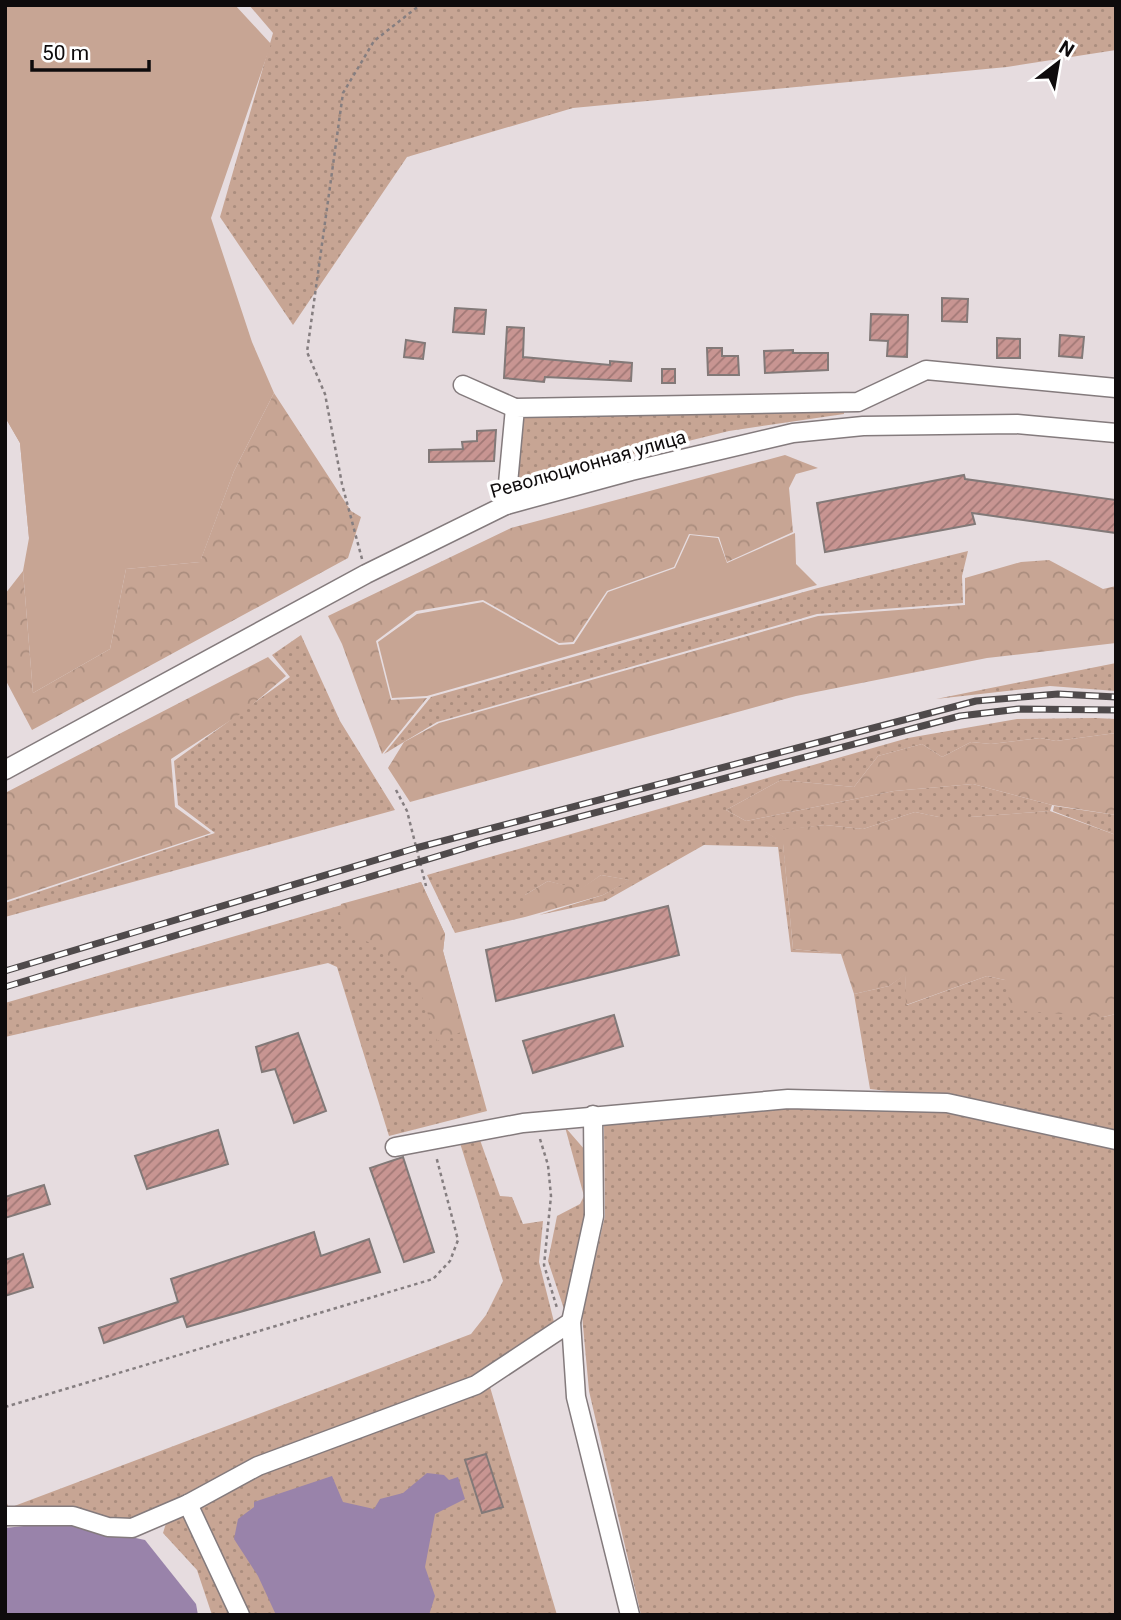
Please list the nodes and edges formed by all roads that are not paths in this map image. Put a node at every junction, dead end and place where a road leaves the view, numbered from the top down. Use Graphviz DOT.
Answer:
graph roads {
  1 [pos="463,385"];
  2 [pos="1116,388"];
  3 [pos="858,402"];
  4 [pos="514,408"];
  5 [pos="863,426"];
  6 [pos="1116,433"];
  7 [pos="506,505"];
  8 [pos="5,770"];
  9 [pos="593,1115"];
  10 [pos="1116,1140"];
  11 [pos="395,1147"];
  12 [pos="567,1325"];
  13 [pos="188,1504"];
  14 [pos="5,1516"];
  15 [pos="240,1615"];
  16 [pos="629,1615"];
  1 -- 4 [label="street"];
  2 -- 3 [label="street"];
  3 -- 4 [label="street"];
  3 -- 5 [label="street"];
  4 -- 7 [label="street"];
  5 -- 6 [label="street, Революционная улица"];
  5 -- 7 [label="street, Революционная улица"];
  7 -- 8 [label="street, Революционная улица"];
  9 -- 10 [label="street"];
  9 -- 11 [label="street"];
  9 -- 12 [label="street"];
  12 -- 13 [label="street"];
  12 -- 16 [label="street"];
  13 -- 14 [label="street"];
  13 -- 15 [label="street"];
}
